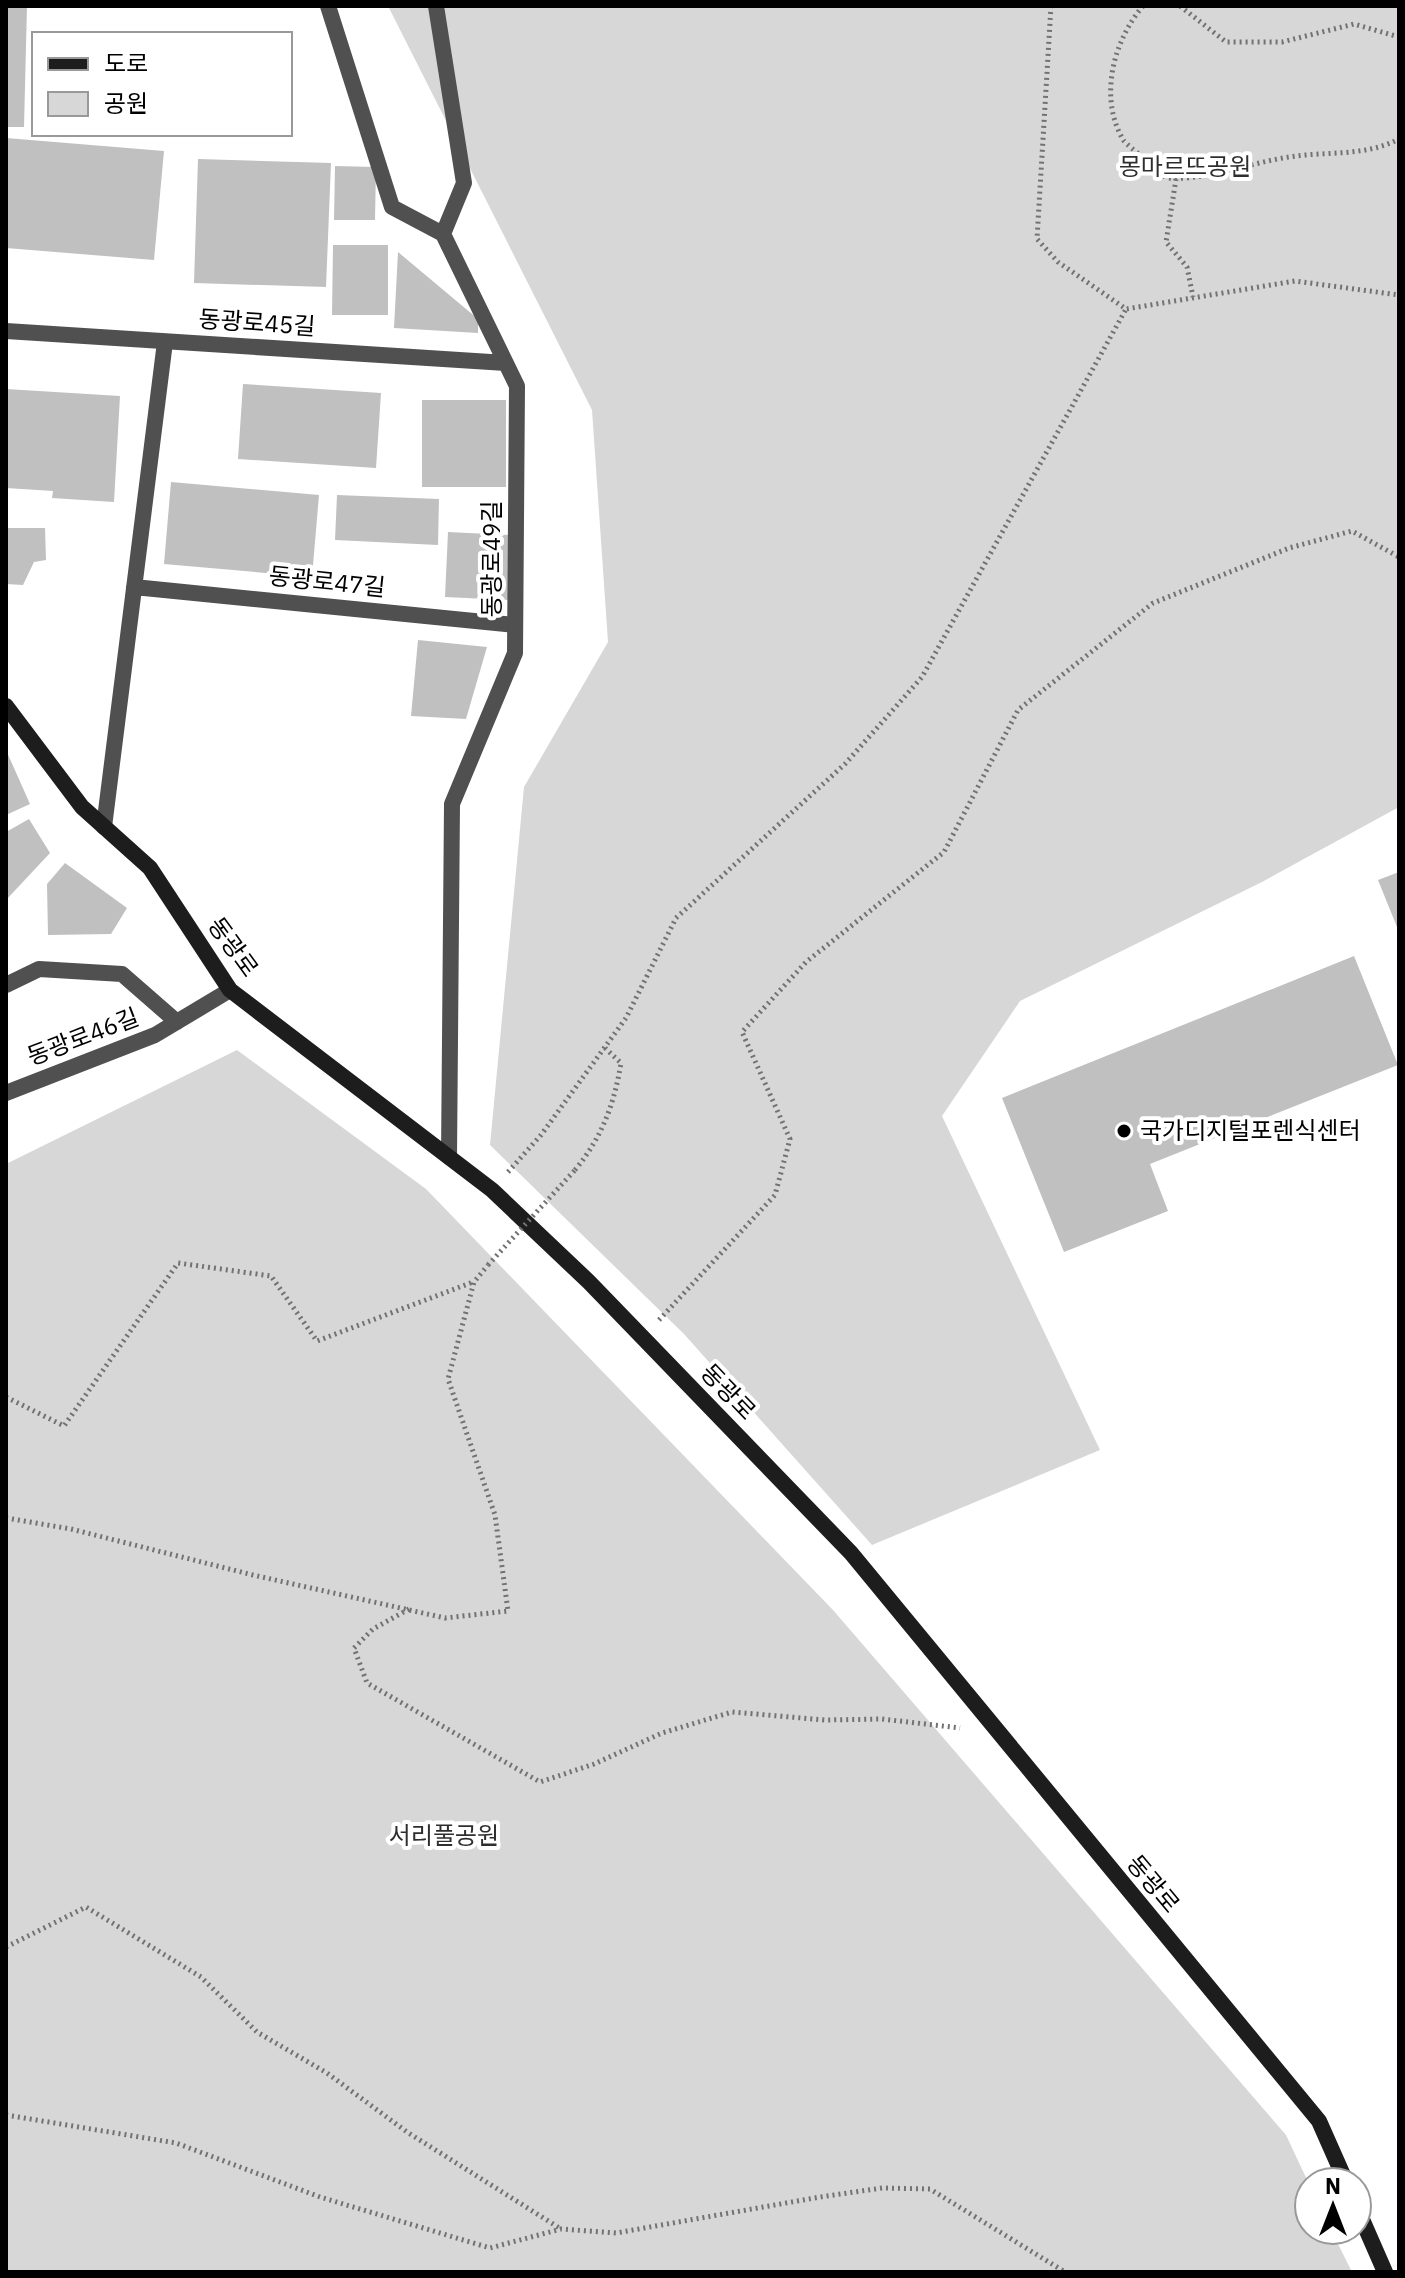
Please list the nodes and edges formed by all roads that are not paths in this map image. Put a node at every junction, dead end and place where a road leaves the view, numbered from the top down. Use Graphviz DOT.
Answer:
graph roads {
  1 [pos="328,6"];
  2 [pos="436,6"];
  3 [pos="443,234"];
  4 [pos="6,331"];
  5 [pos="165,342"];
  6 [pos="506,363"];
  7 [pos="134,587"];
  8 [pos="515,625"];
  9 [pos="6,706"];
  10 [pos="104,827"];
  11 [pos="6,985"];
  12 [pos="230,990"];
  13 [pos="177,1022"];
  14 [pos="6,1093"];
  15 [pos="449,1157"];
  16 [pos="1339,2166"];
  17 [pos="1373,2245"];
  18 [pos="1385,2272"];
  1 -- 3 [label="street"];
  2 -- 3 [label="street"];
  3 -- 6 [label="street, 동광로49길"];
  4 -- 5 [label="street, 동광로45길"];
  5 -- 6 [label="street, 동광로45길"];
  5 -- 7 [label="street"];
  6 -- 8 [label="street, 동광로49길"];
  7 -- 8 [label="street, 동광로47길"];
  7 -- 10 [label="street"];
  8 -- 15 [label="street, 동광로49길"];
  9 -- 10 [label="street, 동광로"];
  10 -- 12 [label="street, 동광로"];
  11 -- 13 [label="street, 동광로46길"];
  12 -- 13 [label="street, 동광로46길"];
  12 -- 15 [label="street, 동광로"];
  13 -- 14 [label="street, 동광로46길"];
  15 -- 16 [label="street, 동광로"];
  17 -- 18 [label="street"];
}
